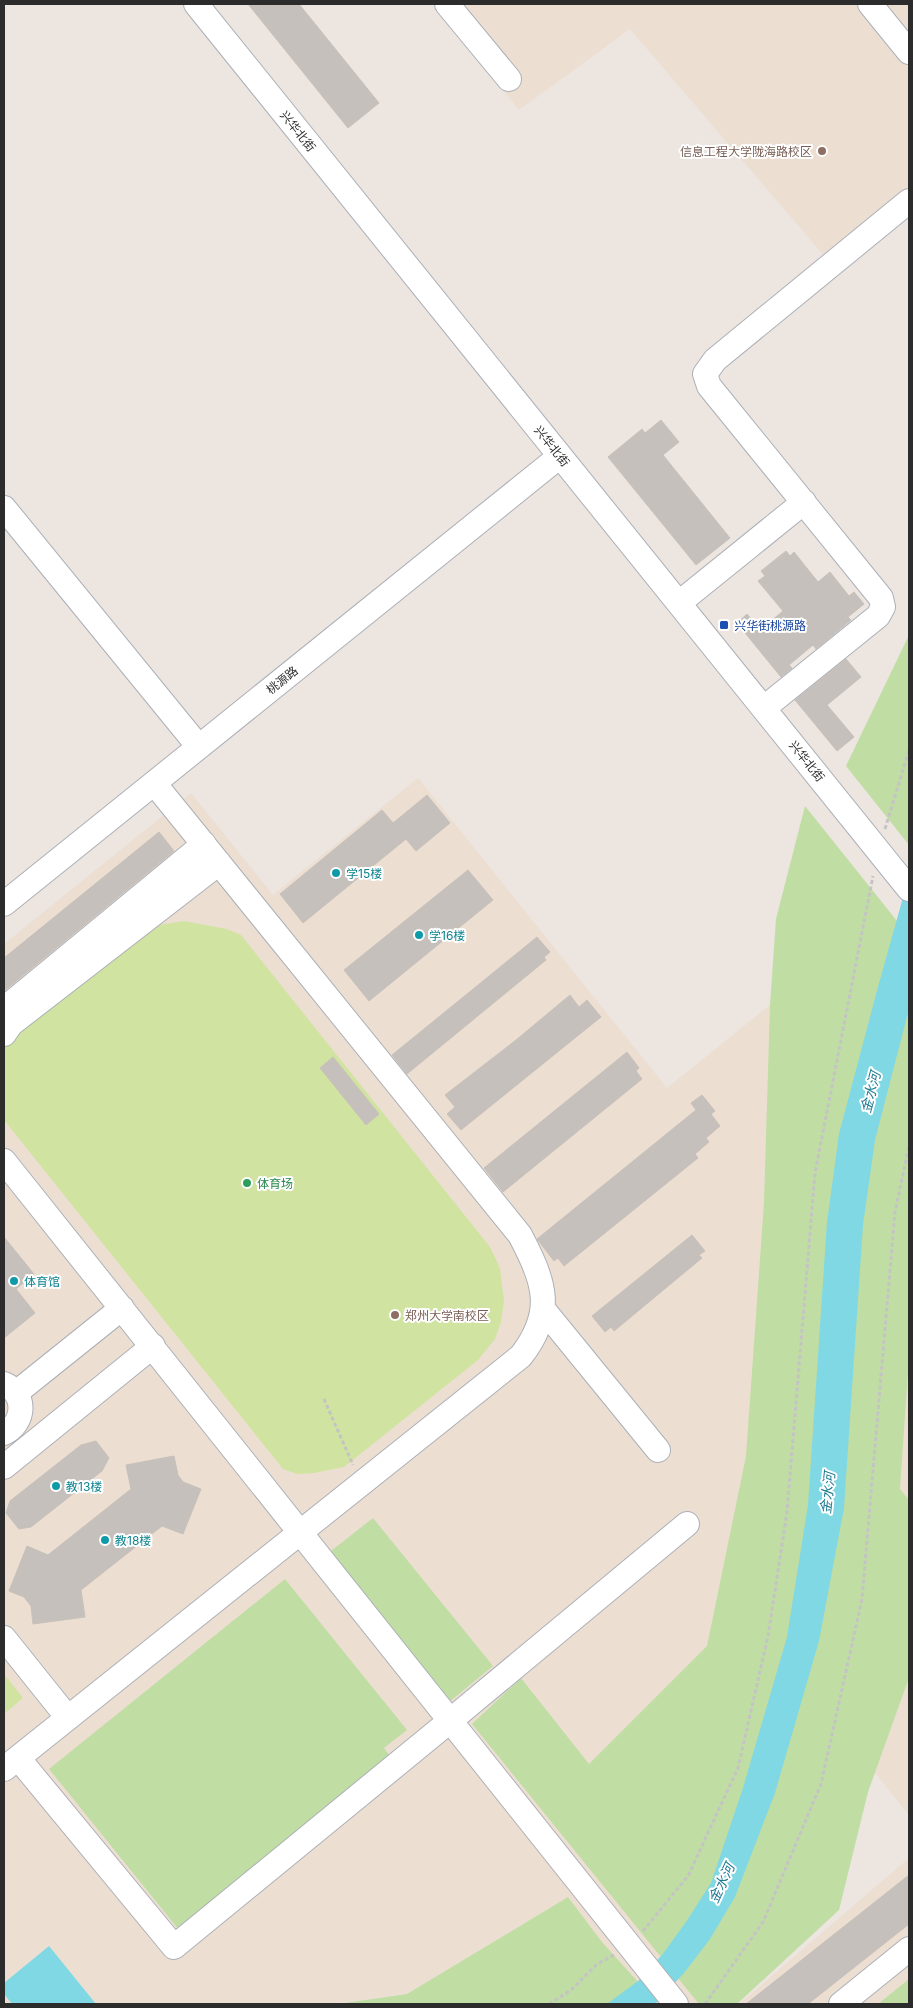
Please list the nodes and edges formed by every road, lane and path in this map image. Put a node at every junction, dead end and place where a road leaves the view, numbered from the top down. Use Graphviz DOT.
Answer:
graph roads {
  1 [pos="196,4"];
  2 [pos="447,4"];
  3 [pos="870,4"];
  4 [pos="909,52"];
  5 [pos="508,80"];
  6 [pos="909,201"];
  7 [pos="560,456"];
  8 [pos="804,502"];
  9 [pos="4,508"];
  10 [pos="679,603"];
  11 [pos="764,708"];
  12 [pos="199,747"];
  13 [pos="909,750"];
  14 [pos="154,783"];
  15 [pos="204,844"];
  16 [pos="883,856"];
  17 [pos="219,863"];
  18 [pos="909,888"];
  19 [pos="4,904"];
  20 [pos="4,1009"];
  21 [pos="4,1034"];
  22 [pos="909,1146"];
  23 [pos="4,1161"];
  24 [pos="122,1308"];
  25 [pos="544,1309"];
  26 [pos="153,1346"];
  27 [pos="10,1389"];
  28 [pos="324,1399"];
  29 [pos="4,1433"];
  30 [pos="658,1450"];
  31 [pos="4,1467"];
  32 [pos="365,1481"];
  33 [pos="687,1524"];
  34 [pos="301,1532"];
  35 [pos="4,1638"];
  36 [pos="68,1718"];
  37 [pos="451,1720"];
  38 [pos="11,1764"];
  39 [pos="631,1946"];
  40 [pos="909,1949"];
  41 [pos="549,2004"];
  42 [pos="676,2004"];
  43 [pos="705,2004"];
  44 [pos="841,2004"];
  1 -- 7 [label="street, 兴华北街"];
  2 -- 5 [label="street"];
  3 -- 4 [label="street"];
  6 -- 8 [label="street"];
  7 -- 10 [label="street, 兴华北街"];
  7 -- 12 [label="street, 桃源路"];
  8 -- 10 [label="street"];
  8 -- 11 [label="street"];
  9 -- 12 [label="street"];
  10 -- 11 [label="street, 兴华北街"];
  11 -- 16 [label="street, 兴华北街"];
  12 -- 14 [label="street, 桃源路"];
  13 -- 16 [label="path"];
  14 -- 15 [label="street"];
  14 -- 19 [label="street, 桃源路"];
  15 -- 17 [label="street"];
  15 -- 20 [label="street"];
  16 -- 18 [label="street, 兴华北街"];
  16 -- 39 [label="path"];
  17 -- 21 [label="street"];
  17 -- 25 [label="street"];
  22 -- 43 [label="path"];
  23 -- 24 [label="street"];
  24 -- 26 [label="street"];
  24 -- 27 [label="street"];
  25 -- 30 [label="street"];
  25 -- 32 [label="street"];
  26 -- 31 [label="street"];
  26 -- 34 [label="street"];
  27 -- 29 [label="street"];
  28 -- 32 [label="path"];
  32 -- 34 [label="street"];
  33 -- 37 [label="street"];
  34 -- 36 [label="street"];
  34 -- 37 [label="street"];
  35 -- 36 [label="street"];
  36 -- 38 [label="street"];
  37 -- 38 [label="street"];
  37 -- 39 [label="street"];
  39 -- 41 [label="path"];
  39 -- 42 [label="street"];
  40 -- 44 [label="street"];
}
